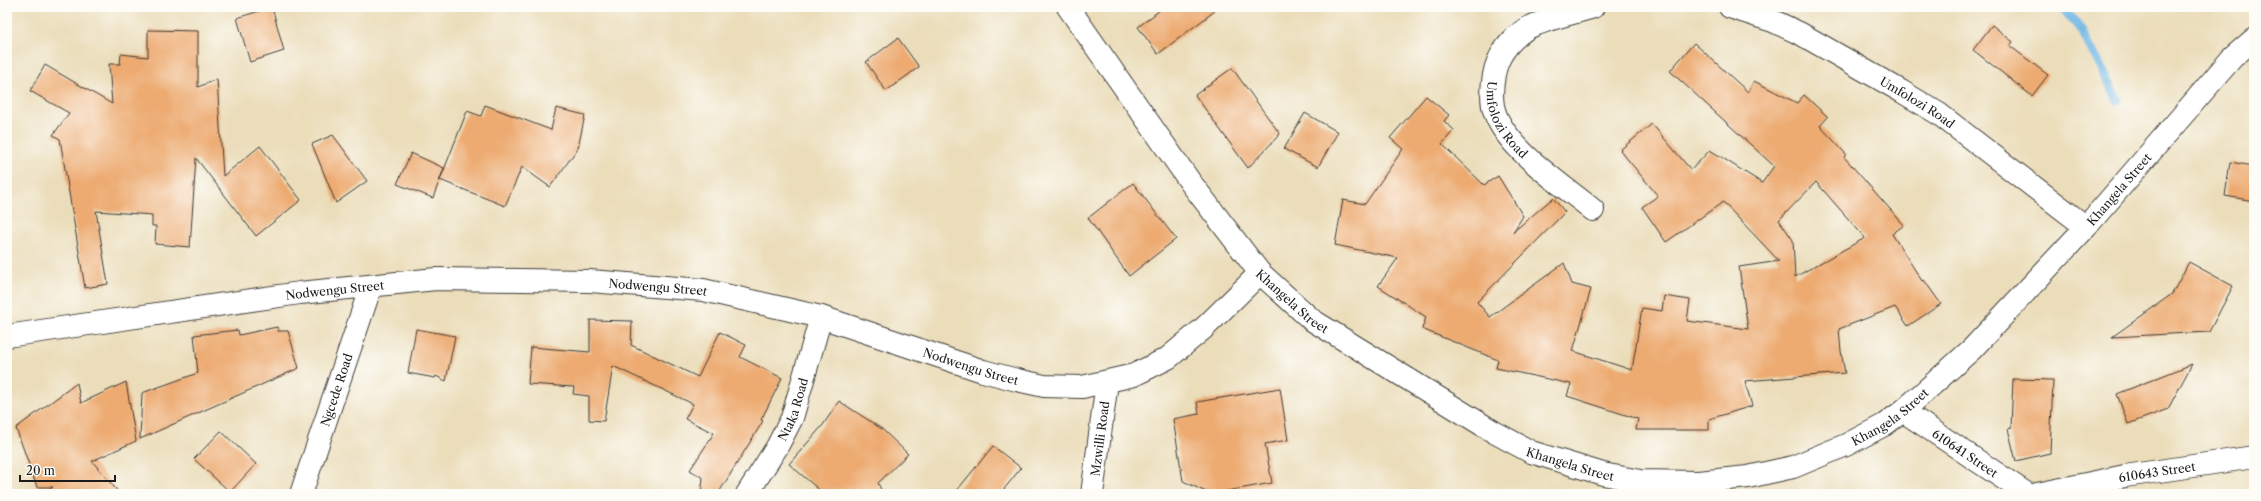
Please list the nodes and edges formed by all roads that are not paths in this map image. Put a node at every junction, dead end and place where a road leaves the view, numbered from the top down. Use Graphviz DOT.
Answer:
graph roads {
  1 [pos="1068,7"];
  2 [pos="1593,7"];
  3 [pos="1730,7"];
  4 [pos="2254,39"];
  5 [pos="1593,210"];
  6 [pos="2086,227"];
  7 [pos="1260,273"];
  8 [pos="371,286"];
  9 [pos="821,317"];
  10 [pos="7,336"];
  11 [pos="1108,382"];
  12 [pos="1903,412"];
  13 [pos="2254,458"];
  14 [pos="301,494"];
  15 [pos="747,494"];
  16 [pos="1092,494"];
  17 [pos="2027,494"];
  18 [pos="2037,494"];
  1 -- 7 [label="street, Khangela Street"];
  2 -- 5 [label="street, Umfolozi Road"];
  3 -- 6 [label="street, Umfolozi Road"];
  4 -- 6 [label="street, Khangela Street"];
  6 -- 12 [label="street, Khangela Street"];
  7 -- 11 [label="street, Nodwengu Street"];
  7 -- 12 [label="street, Khangela Street"];
  8 -- 9 [label="street, Nodwengu Street"];
  8 -- 10 [label="street, Nodwengu Street"];
  8 -- 14 [label="street, Ngcede Road"];
  9 -- 11 [label="street, Nodwengu Street"];
  9 -- 15 [label="street, Ntaka Road"];
  11 -- 16 [label="street, Mzwilli Road"];
  12 -- 17 [label="street, 610641 Street"];
  13 -- 18 [label="street, 610643 Street"];
}
